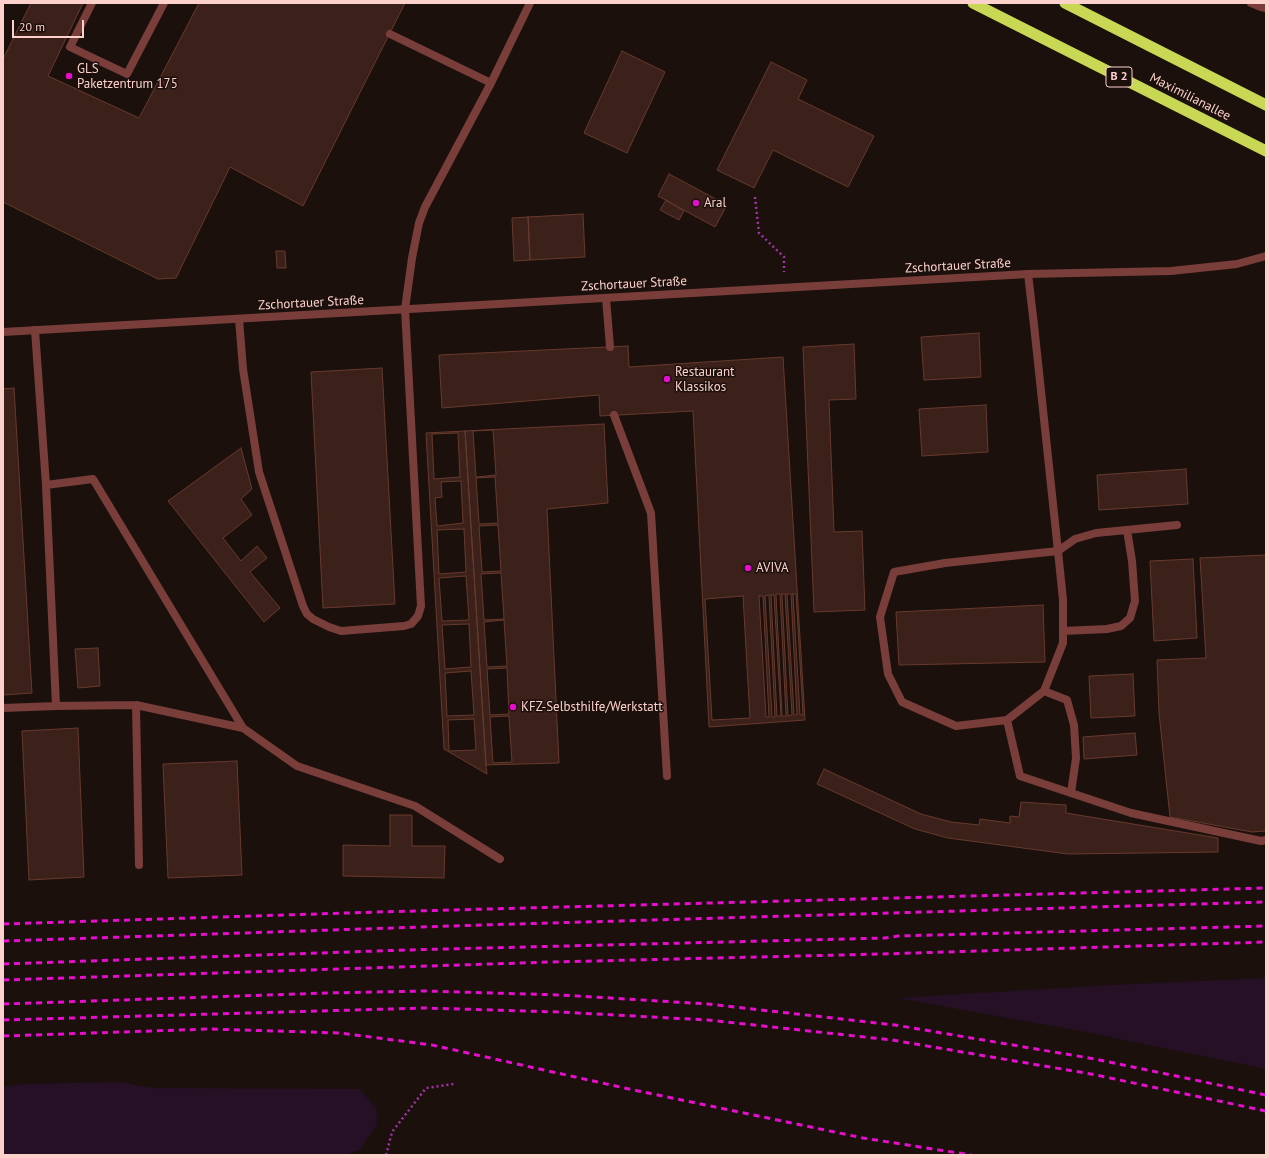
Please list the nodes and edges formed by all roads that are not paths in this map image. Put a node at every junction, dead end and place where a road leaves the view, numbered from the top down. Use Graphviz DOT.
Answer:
graph roads {
  1 [pos="92,3"];
  2 [pos="164,3"];
  3 [pos="530,3"];
  4 [pos="973,3"];
  5 [pos="1065,3"];
  6 [pos="1251,3"];
  7 [pos="1266,8"];
  8 [pos="390,34"];
  9 [pos="491,83"];
  10 [pos="1266,105"];
  11 [pos="1266,151"];
  12 [pos="1266,256"];
  13 [pos="1028,274"];
  14 [pos="606,298"];
  15 [pos="405,309"];
  16 [pos="239,319"];
  17 [pos="35,330"];
  18 [pos="3,332"];
  19 [pos="610,347"];
  20 [pos="614,415"];
  21 [pos="46,485"];
  22 [pos="1176,525"];
  23 [pos="1127,530"];
  24 [pos="1058,551"];
  25 [pos="1064,631"];
  26 [pos="1044,691"];
  27 [pos="136,705"];
  28 [pos="56,706"];
  29 [pos="3,708"];
  30 [pos="1007,720"];
  31 [pos="243,728"];
  32 [pos="667,776"];
  33 [pos="1071,793"];
  34 [pos="1266,840"];
  35 [pos="500,858"];
  36 [pos="139,865"];
  1 -- 2 [label="street"];
  3 -- 9 [label="street"];
  4 -- 11 [label="highway, Maximilianallee / B 2"];
  5 -- 10 [label="highway"];
  6 -- 7 [label="street"];
  8 -- 9 [label="street"];
  9 -- 15 [label="street"];
  12 -- 13 [label="street, Zschortauer Straße"];
  13 -- 14 [label="street, Zschortauer Straße"];
  13 -- 24 [label="street"];
  14 -- 15 [label="street, Zschortauer Straße"];
  14 -- 19 [label="street"];
  15 -- 16 [label="street, Zschortauer Straße"];
  15 -- 16 [label="street"];
  16 -- 17 [label="street, Zschortauer Straße"];
  17 -- 18 [label="street, Zschortauer Straße"];
  17 -- 21 [label="street"];
  20 -- 32 [label="street"];
  21 -- 28 [label="street"];
  21 -- 31 [label="street"];
  22 -- 23 [label="street"];
  23 -- 24 [label="street"];
  23 -- 25 [label="street"];
  24 -- 25 [label="street"];
  24 -- 30 [label="street"];
  25 -- 26 [label="street"];
  26 -- 30 [label="street"];
  26 -- 33 [label="street"];
  27 -- 28 [label="street"];
  27 -- 31 [label="street"];
  27 -- 36 [label="street"];
  28 -- 29 [label="street"];
  30 -- 33 [label="street"];
  31 -- 35 [label="street"];
  33 -- 34 [label="street"];
}
